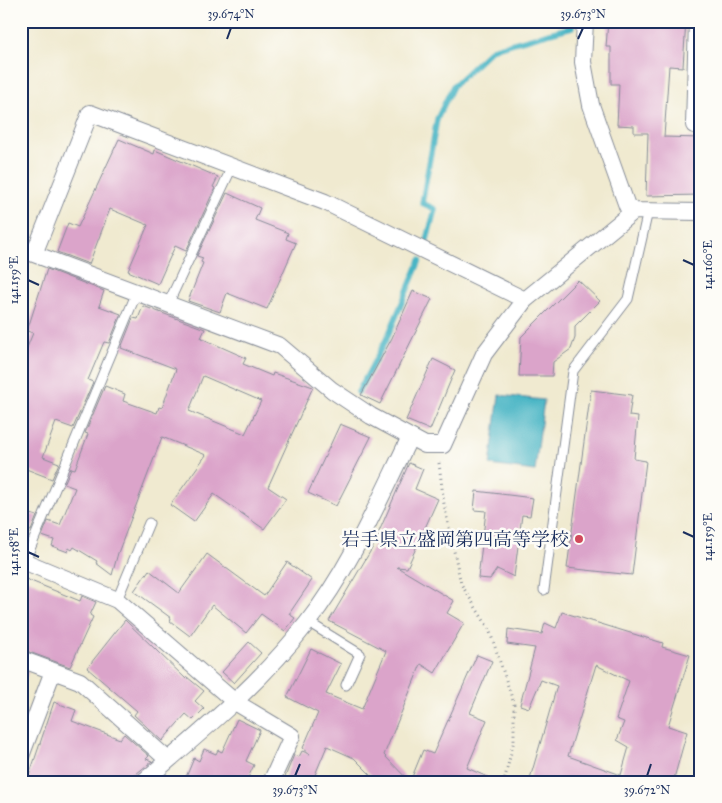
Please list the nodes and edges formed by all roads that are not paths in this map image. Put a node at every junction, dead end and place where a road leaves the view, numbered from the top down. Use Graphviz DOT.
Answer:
graph roads {
  1 [pos="585,21"];
  2 [pos="697,21"];
  3 [pos="701,125"];
  4 [pos="232,167"];
  5 [pos="641,211"];
  6 [pos="701,212"];
  7 [pos="28,251"];
  8 [pos="136,292"];
  9 [pos="526,300"];
  10 [pos="168,304"];
  11 [pos="410,437"];
  12 [pos="149,523"];
  13 [pos="23,560"];
  14 [pos="544,590"];
  15 [pos="117,600"];
  16 [pos="308,622"];
  17 [pos="21,659"];
  18 [pos="53,671"];
  19 [pos="346,685"];
  20 [pos="235,702"];
  21 [pos="21,756"];
  22 [pos="168,760"];
  23 [pos="144,782"];
  24 [pos="271,782"];
  1 -- 5 [label="street"];
  2 -- 3 [label="street"];
  4 -- 7 [label="street"];
  4 -- 9 [label="street"];
  4 -- 10 [label="lane"];
  5 -- 6 [label="street"];
  5 -- 9 [label="street"];
  5 -- 14 [label="lane"];
  7 -- 8 [label="street"];
  8 -- 10 [label="street"];
  8 -- 13 [label="lane"];
  9 -- 11 [label="street"];
  10 -- 11 [label="street"];
  11 -- 16 [label="street"];
  12 -- 15 [label="lane"];
  13 -- 15 [label="street"];
  15 -- 20 [label="street"];
  16 -- 19 [label="lane"];
  16 -- 20 [label="street"];
  17 -- 18 [label="street"];
  18 -- 21 [label="street"];
  18 -- 22 [label="street"];
  20 -- 22 [label="street"];
  20 -- 24 [label="street"];
  22 -- 23 [label="street"];
}
